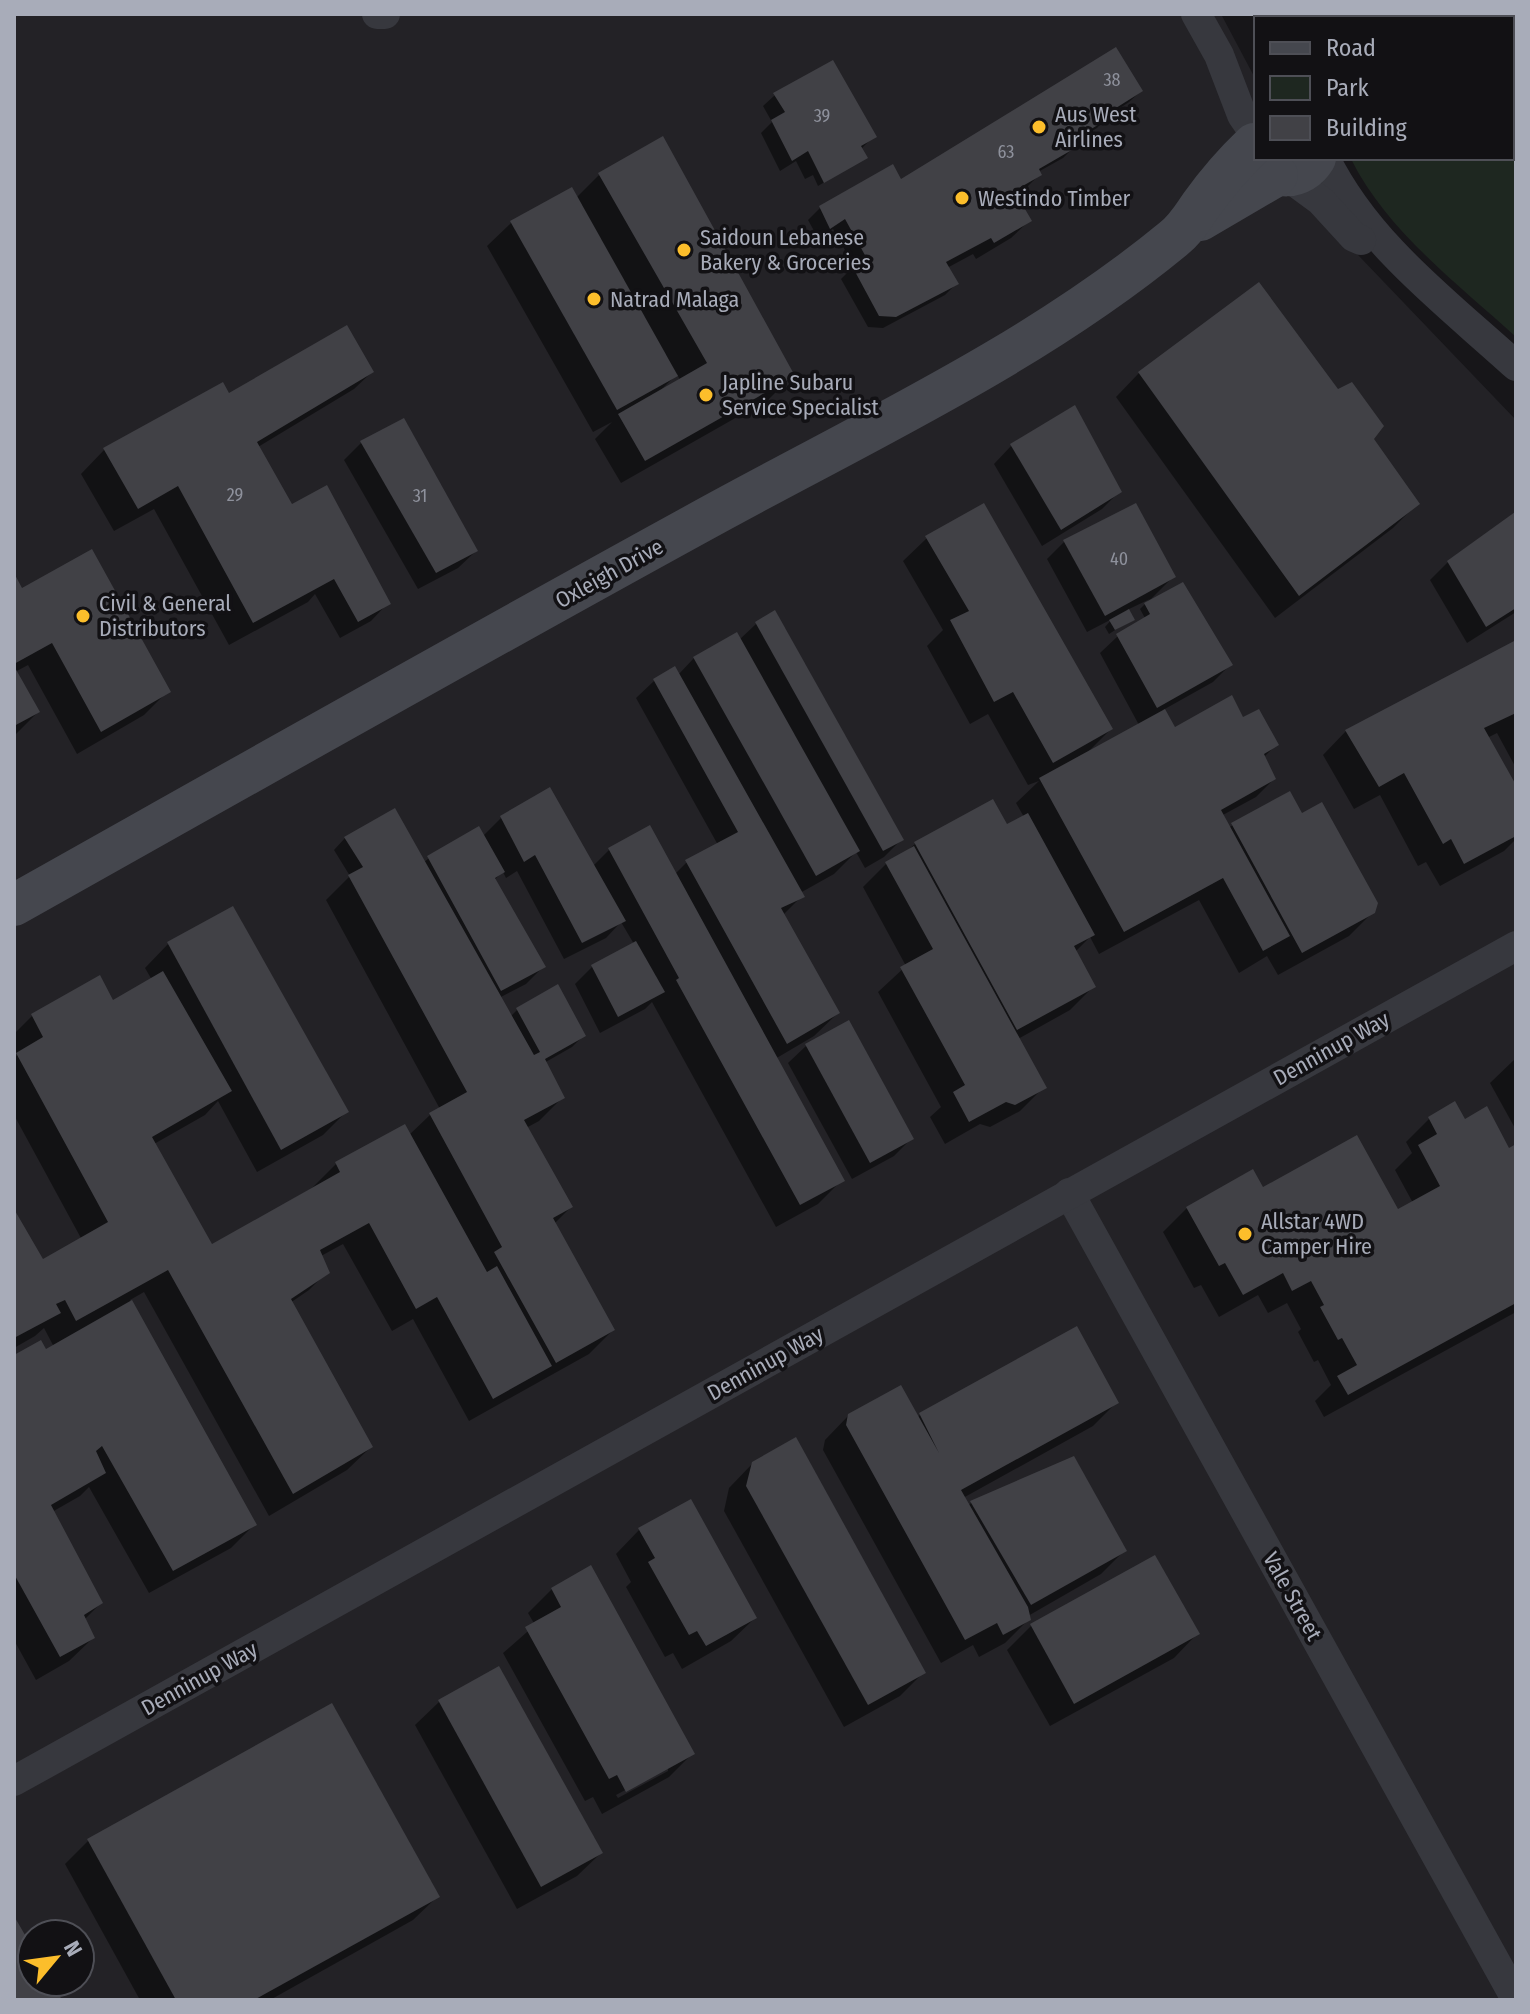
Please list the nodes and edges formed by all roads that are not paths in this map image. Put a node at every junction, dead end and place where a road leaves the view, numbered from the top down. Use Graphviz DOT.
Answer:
graph roads {
  1 [pos="377,14"];
  2 [pos="385,14"];
  3 [pos="1196,14"];
  4 [pos="1219,55"];
  5 [pos="1254,88"];
  6 [pos="1254,132"];
  7 [pos="1264,160"];
  8 [pos="1277,160"];
  9 [pos="1326,160"];
  10 [pos="1395,257"];
  11 [pos="1516,366"];
  12 [pos="14,905"];
  13 [pos="1516,946"];
  14 [pos="1069,1193"];
  15 [pos="14,1781"];
  16 [pos="1516,1999"];
  1 -- 2 [label="street"];
  3 -- 4 [label="street"];
  4 -- 5 [label="street"];
  4 -- 6 [label="street"];
  7 -- 12 [label="street, Oxleigh Drive"];
  8 -- 10 [label="street"];
  9 -- 10 [label="street"];
  10 -- 11 [label="street"];
  13 -- 14 [label="street, Denninup Way"];
  14 -- 15 [label="street, Denninup Way"];
  14 -- 16 [label="street, Vale Street"];
}
